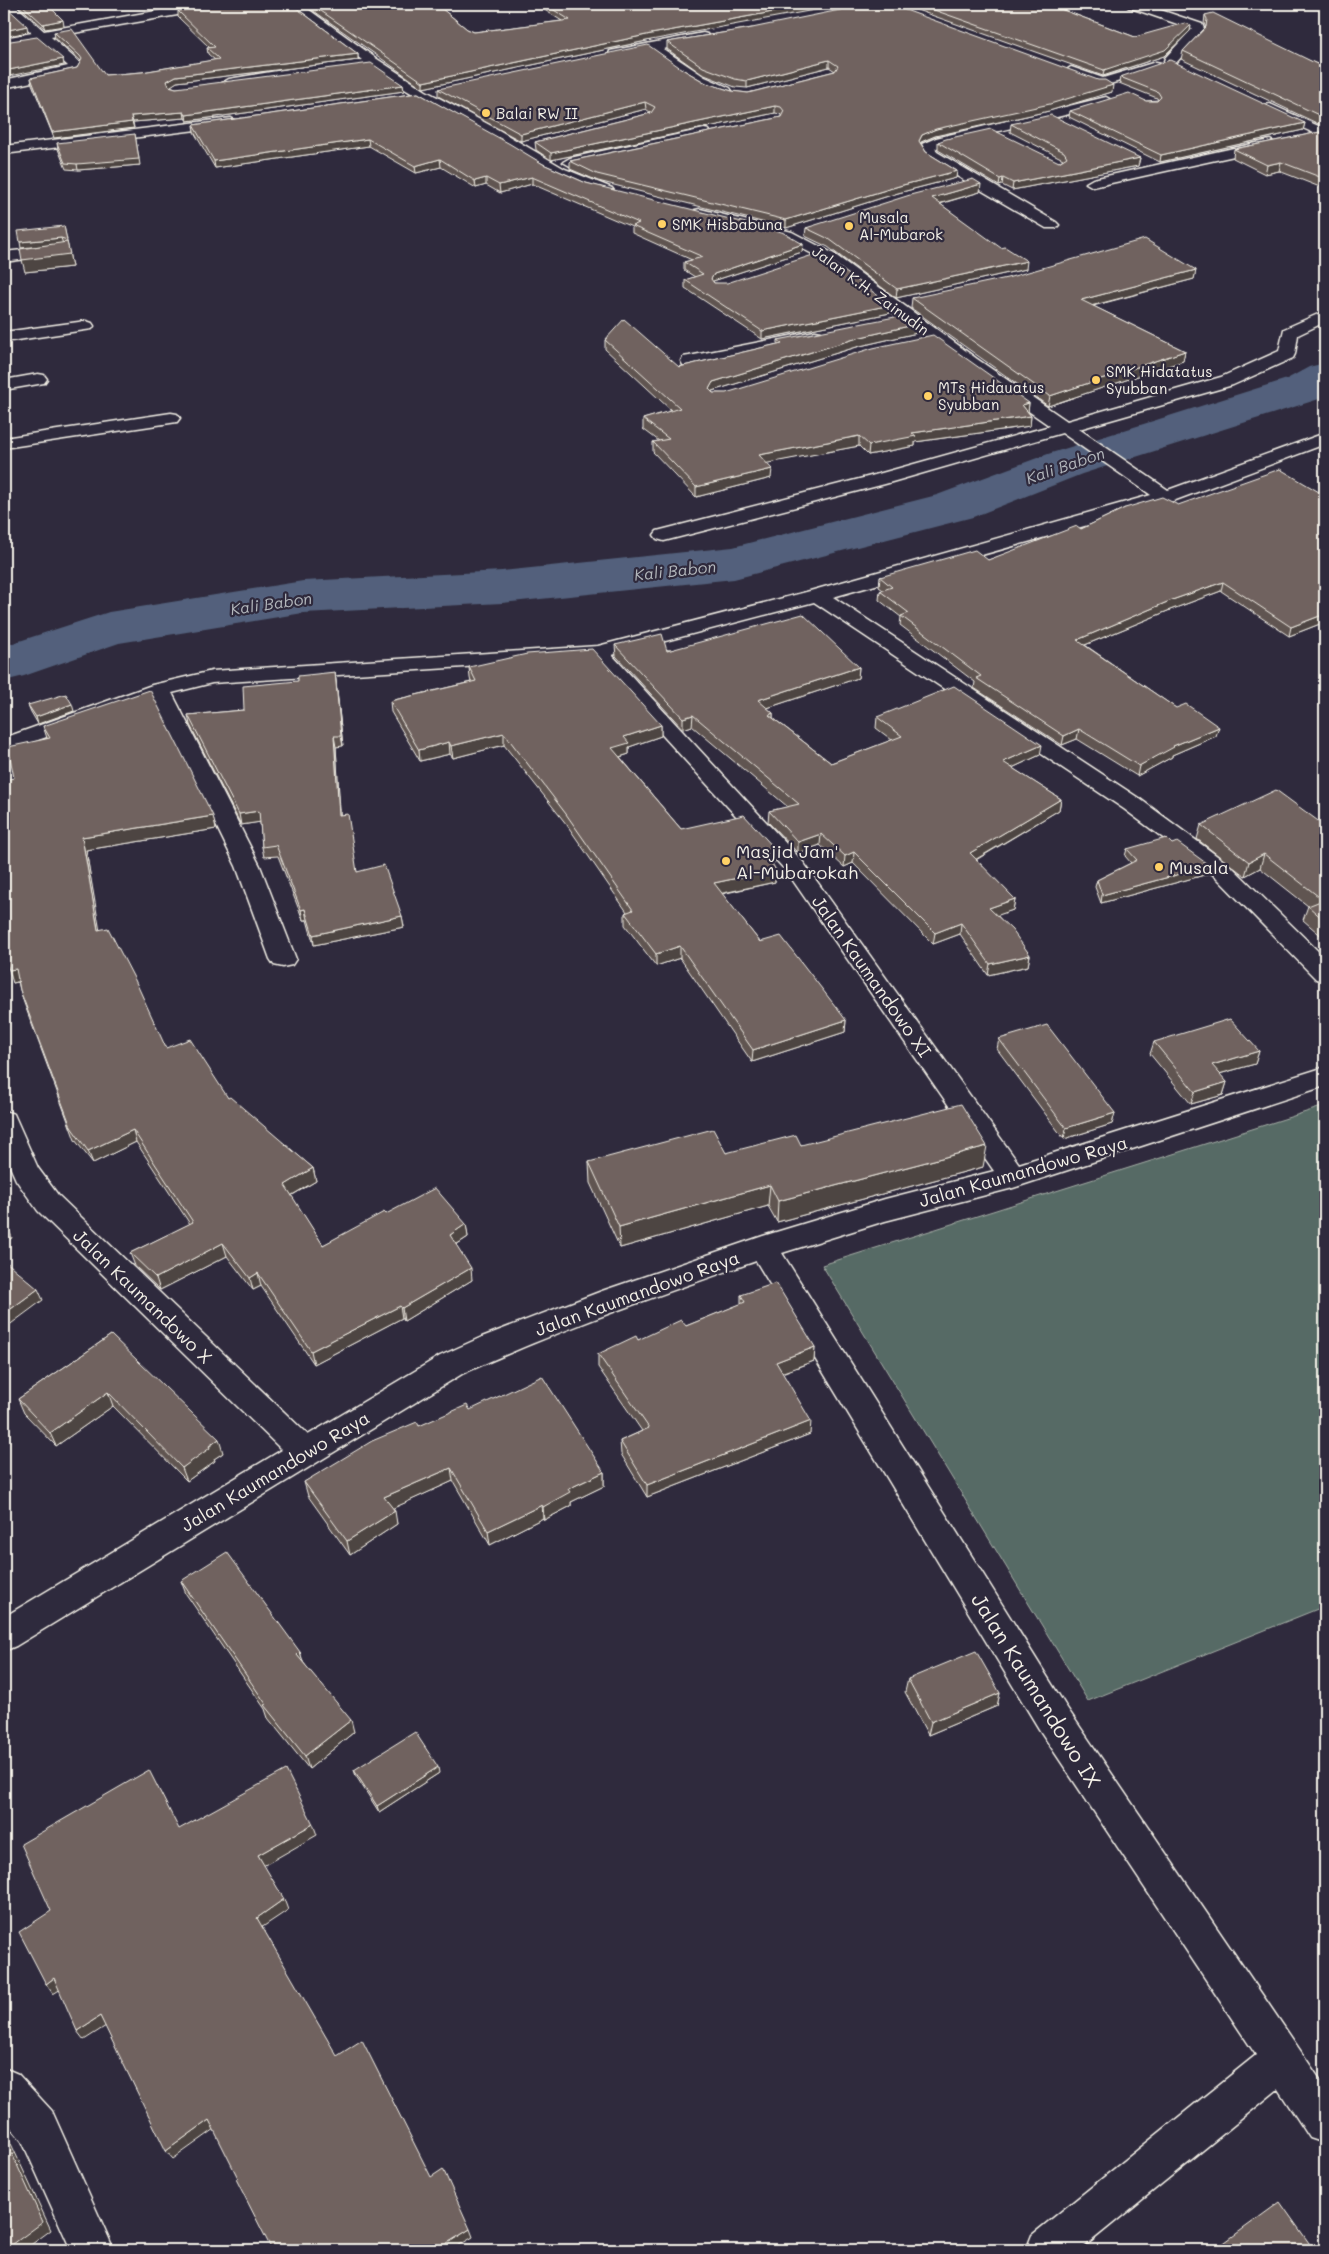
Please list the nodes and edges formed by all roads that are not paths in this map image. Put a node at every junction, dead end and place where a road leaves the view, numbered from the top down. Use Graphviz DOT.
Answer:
graph roads {
  1 [pos="7,4"];
  2 [pos="294,4"];
  3 [pos="1132,4"];
  4 [pos="190,9"];
  5 [pos="42,35"];
  6 [pos="714,35"];
  7 [pos="4,42"];
  8 [pos="651,46"];
  9 [pos="354,47"];
  10 [pos="334,50"];
  11 [pos="603,56"];
  12 [pos="374,63"];
  13 [pos="1057,66"];
  14 [pos="1103,82"];
  15 [pos="4,84"];
  16 [pos="218,84"];
  17 [pos="440,90"];
  18 [pos="421,94"];
  19 [pos="741,95"];
  20 [pos="402,97"];
  21 [pos="1259,103"];
  22 [pos="1052,116"];
  23 [pos="244,120"];
  24 [pos="1070,125"];
  25 [pos="720,130"];
  26 [pos="993,130"];
  27 [pos="1324,133"];
  28 [pos="1302,137"];
  29 [pos="1009,139"];
  30 [pos="1283,141"];
  31 [pos="537,144"];
  32 [pos="519,148"];
  33 [pos="4,150"];
  34 [pos="1141,160"];
  35 [pos="549,166"];
  36 [pos="1159,169"];
  37 [pos="974,180"];
  38 [pos="1093,183"];
  39 [pos="956,184"];
  40 [pos="619,194"];
  41 [pos="687,210"];
  42 [pos="1051,224"];
  43 [pos="805,229"];
  44 [pos="786,235"];
  45 [pos="63,251"];
  46 [pos="822,252"];
  47 [pos="4,257"];
  48 [pos="803,258"];
  49 [pos="1325,316"];
  50 [pos="86,326"];
  51 [pos="833,332"];
  52 [pos="935,336"];
  53 [pos="4,337"];
  54 [pos="916,340"];
  55 [pos="689,361"];
  56 [pos="38,379"];
  57 [pos="4,385"];
  58 [pos="171,418"];
  59 [pos="1064,427"];
  60 [pos="1325,438"];
  61 [pos="4,443"];
  62 [pos="1163,496"];
  63 [pos="664,535"];
  64 [pos="817,595"];
  65 [pos="598,652"];
  66 [pos="160,690"];
  67 [pos="4,745"];
  68 [pos="283,959"];
  69 [pos="1325,974"];
  70 [pos="1325,1076"];
  71 [pos="4,1122"];
  72 [pos="1013,1177"];
  73 [pos="763,1248"];
  74 [pos="306,1452"];
  75 [pos="4,1635"];
  76 [pos="1282,2060"];
  77 [pos="4,2088"];
  78 [pos="1325,2123"];
  79 [pos="93,2250"];
  80 [pos="1048,2250"];
  1 -- 5 [label="street"];
  2 -- 9 [label="street"];
  3 -- 14 [label="street"];
  4 -- 5 [label="street"];
  5 -- 7 [label="street"];
  5 -- 15 [label="street"];
  6 -- 8 [label="street"];
  8 -- 11 [label="street"];
  8 -- 19 [label="street"];
  9 -- 10 [label="street"];
  9 -- 12 [label="street"];
  12 -- 16 [label="street"];
  12 -- 18 [label="street"];
  13 -- 14 [label="street"];
  14 -- 22 [label="street"];
  17 -- 18 [label="street"];
  18 -- 20 [label="street"];
  18 -- 32 [label="street"];
  21 -- 27 [label="street"];
  22 -- 24 [label="street"];
  22 -- 26 [label="street"];
  23 -- 33 [label="street"];
  25 -- 35 [label="street"];
  26 -- 29 [label="street"];
  26 -- 37 [label="street"];
  27 -- 28 [label="street"];
  30 -- 36 [label="street"];
  31 -- 32 [label="street"];
  32 -- 35 [label="street"];
  34 -- 36 [label="street"];
  35 -- 40 [label="street"];
  36 -- 38 [label="street"];
  37 -- 39 [label="street"];
  37 -- 42 [label="street"];
  41 -- 44 [label="street, Jalan K.H. Zainudin"];
  43 -- 44 [label="street"];
  44 -- 46 [label="street, Jalan K.H. Zainudin"];
  45 -- 47 [label="street"];
  46 -- 48 [label="street"];
  46 -- 52 [label="street, Jalan K.H. Zainudin"];
  49 -- 59 [label="street"];
  50 -- 53 [label="street"];
  51 -- 55 [label="street"];
  52 -- 54 [label="street"];
  52 -- 59 [label="street, Jalan K.H. Zainudin"];
  56 -- 57 [label="street"];
  58 -- 61 [label="street"];
  59 -- 62 [label="street, Jalan K.H. Zainudin"];
  59 -- 63 [label="street"];
  60 -- 62 [label="street"];
  62 -- 64 [label="street"];
  64 -- 65 [label="street"];
  64 -- 69 [label="street"];
  65 -- 66 [label="street"];
  65 -- 72 [label="street, Jalan Kaumandowo XI"];
  66 -- 67 [label="street"];
  66 -- 68 [label="street"];
  70 -- 72 [label="street, Jalan Kaumandowo Raya"];
  71 -- 74 [label="street, Jalan Kaumandowo X"];
  72 -- 73 [label="street, Jalan Kaumandowo Raya"];
  73 -- 74 [label="street, Jalan Kaumandowo Raya"];
  73 -- 76 [label="street, Jalan Kaumandowo IX"];
  74 -- 75 [label="street, Jalan Kaumandowo Raya"];
  76 -- 78 [label="street, Jalan Kaumandowo IX"];
  76 -- 80 [label="street"];
  77 -- 79 [label="street"];
}
